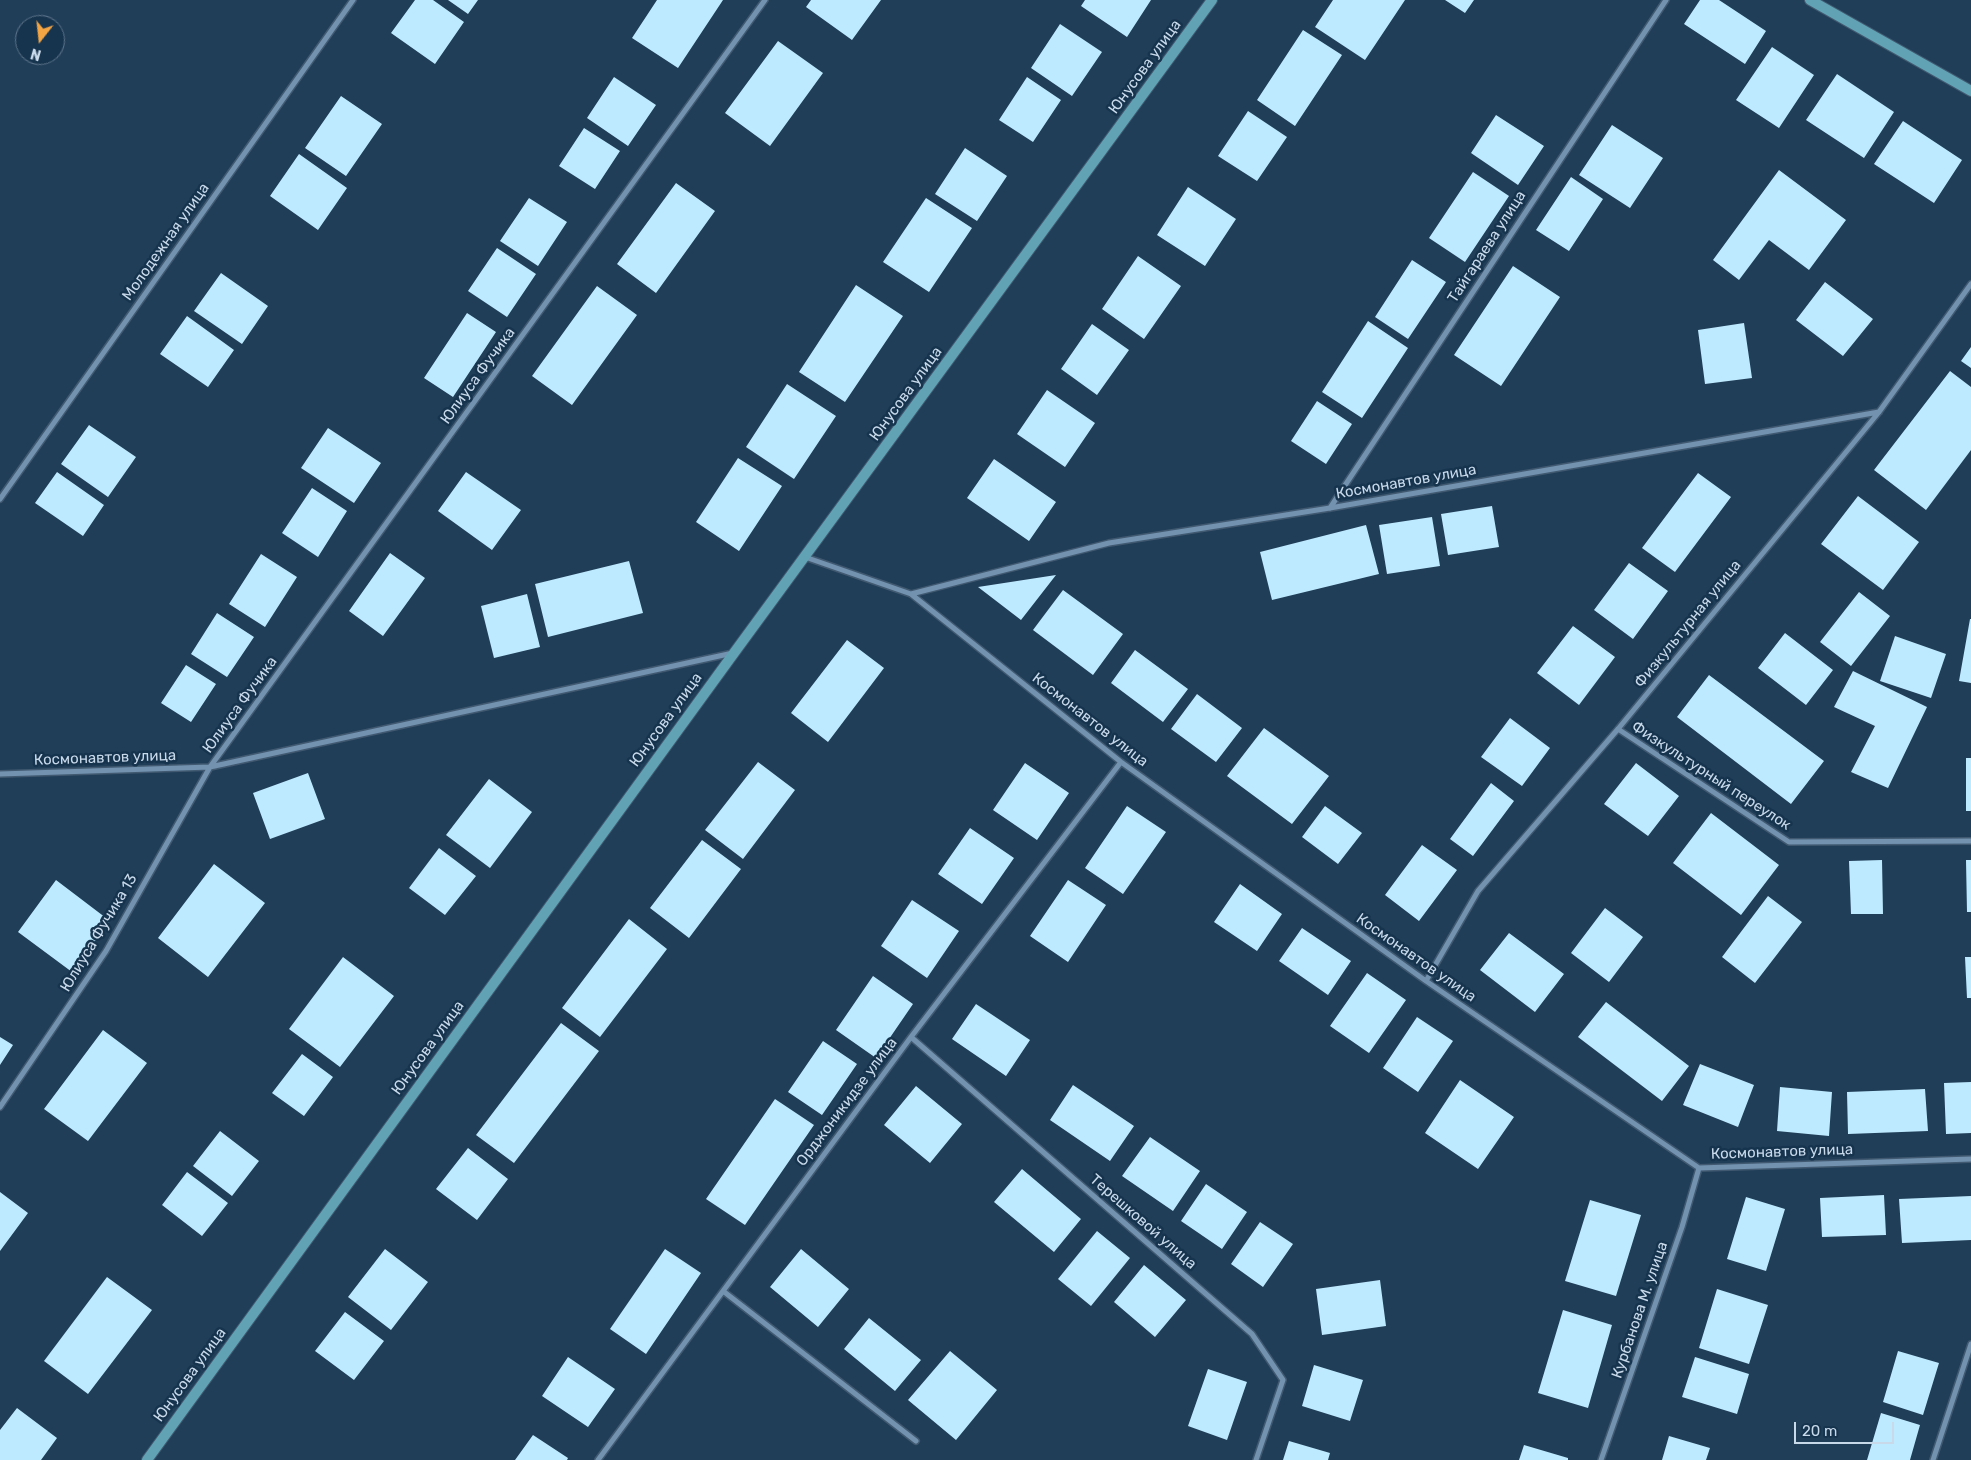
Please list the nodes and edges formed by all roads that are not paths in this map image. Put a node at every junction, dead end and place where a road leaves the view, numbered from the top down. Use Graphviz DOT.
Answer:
graph roads {
  1 [pos="353,0"];
  2 [pos="765,0"];
  3 [pos="1212,0"];
  4 [pos="1666,0"];
  5 [pos="1810,0"];
  6 [pos="1971,91"];
  7 [pos="1971,284"];
  8 [pos="1878,412"];
  9 [pos="0,499"];
  10 [pos="1330,508"];
  11 [pos="806,557"];
  12 [pos="910,594"];
  13 [pos="734,653"];
  14 [pos="1618,729"];
  15 [pos="1121,762"];
  16 [pos="210,767"];
  17 [pos="0,774"];
  18 [pos="1971,841"];
  19 [pos="1426,981"];
  20 [pos="912,1037"];
  21 [pos="0,1107"];
  22 [pos="1971,1159"];
  23 [pos="1699,1168"];
  24 [pos="723,1291"];
  25 [pos="1971,1344"];
  26 [pos="916,1441"];
  27 [pos="147,1460"];
  28 [pos="598,1460"];
  29 [pos="1256,1460"];
  30 [pos="1601,1460"];
  31 [pos="1933,1460"];
  1 -- 9 [label="street, Молодежная улица"];
  2 -- 16 [label="street, Юлиуса Фучика"];
  3 -- 11 [label="main road, Юнусова улица"];
  4 -- 10 [label="street, Тайгараева улица"];
  5 -- 6 [label="main road"];
  7 -- 8 [label="street, Физкультурная улица"];
  8 -- 10 [label="street, Космонавтов улица"];
  8 -- 14 [label="street, Физкультурная улица"];
  10 -- 12 [label="street, Космонавтов улица"];
  11 -- 12 [label="street, Космонавтов улица"];
  11 -- 13 [label="main road, Юнусова улица"];
  12 -- 15 [label="street, Космонавтов улица"];
  13 -- 16 [label="street, Космонавтов улица"];
  13 -- 27 [label="main road, Юнусова улица"];
  14 -- 18 [label="street, Физкультурный переулок"];
  14 -- 19 [label="street, Физкультурная улица"];
  15 -- 19 [label="street, Космонавтов улица"];
  15 -- 20 [label="street, Орджоникидзе улица"];
  16 -- 17 [label="street, Космонавтов улица"];
  16 -- 21 [label="street, Юлиуса Фучика 13"];
  19 -- 23 [label="street, Космонавтов улица"];
  20 -- 24 [label="street, Орджоникидзе улица"];
  20 -- 29 [label="street, Терешковой улица"];
  22 -- 23 [label="street, Космонавтов улица"];
  23 -- 30 [label="street, Курбанова М. улица"];
  24 -- 26 [label="street"];
  24 -- 28 [label="street, Орджоникидзе улица"];
  25 -- 31 [label="street"];
}
